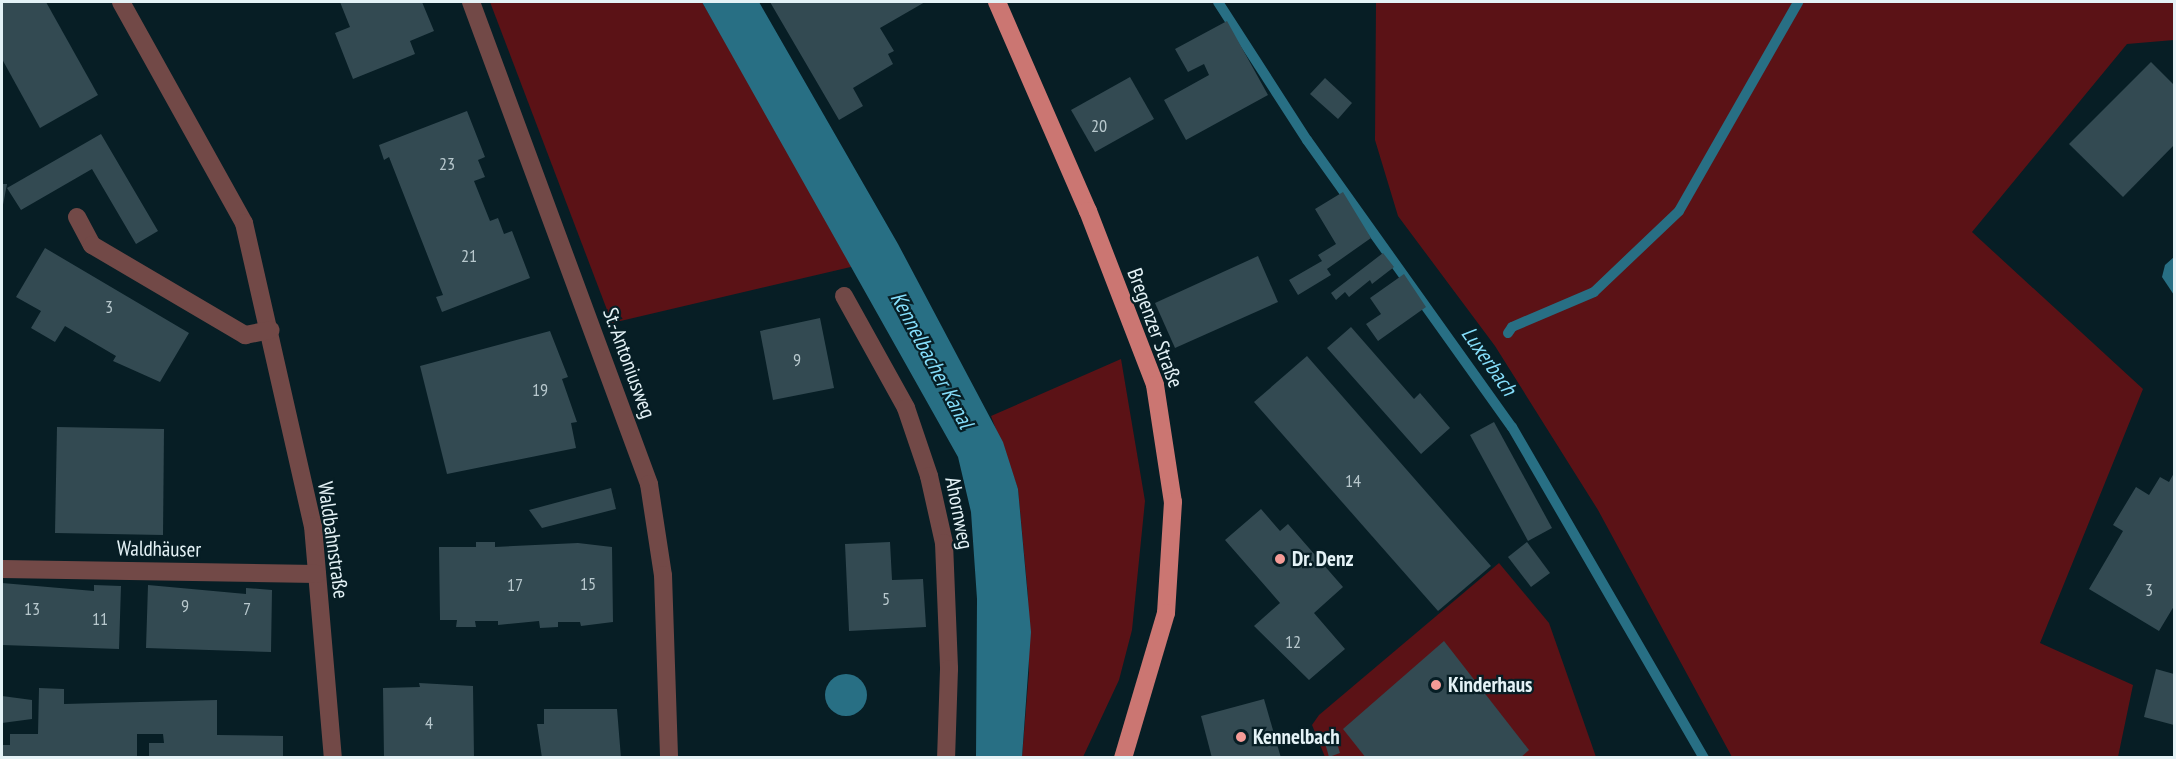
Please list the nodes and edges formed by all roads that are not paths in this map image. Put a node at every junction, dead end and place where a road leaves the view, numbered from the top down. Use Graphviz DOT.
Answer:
graph roads {
  1 [pos="121,2"];
  2 [pos="471,2"];
  3 [pos="997,2"];
  4 [pos="76,217"];
  5 [pos="844,296"];
  6 [pos="271,330"];
  7 [pos="2,569"];
  8 [pos="317,574"];
  9 [pos="333,758"];
  10 [pos="669,758"];
  11 [pos="946,758"];
  12 [pos="1123,758"];
  1 -- 6 [label="street, Waldbahnstraße"];
  2 -- 10 [label="street, St.-Antoniusweg"];
  3 -- 12 [label="main road, Bregenzer Straße"];
  4 -- 6 [label="street"];
  5 -- 11 [label="street, Ahornweg"];
  6 -- 8 [label="street, Waldbahnstraße"];
  7 -- 8 [label="street, Waldhäuser"];
  8 -- 9 [label="street, Waldbahnstraße"];
}
